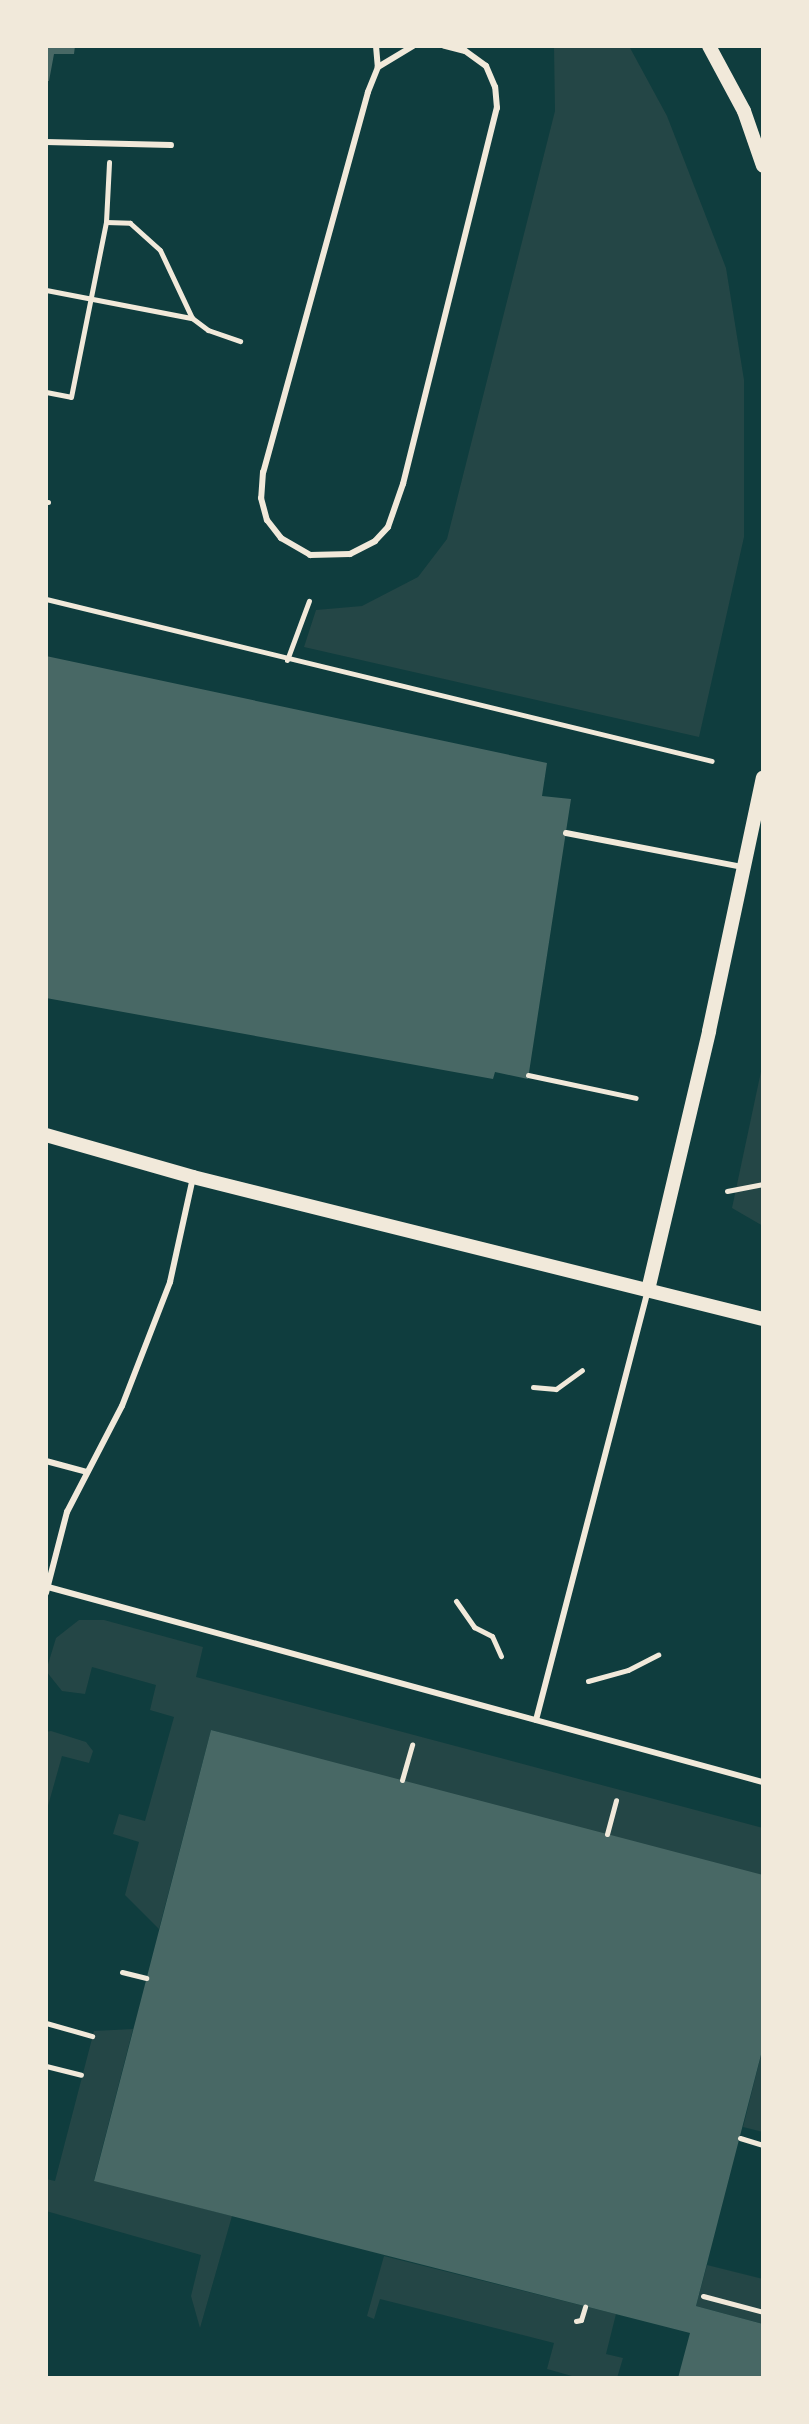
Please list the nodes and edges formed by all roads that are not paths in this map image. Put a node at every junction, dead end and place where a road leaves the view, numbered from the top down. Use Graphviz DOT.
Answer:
graph roads {
  1 [pos="376,46"];
  2 [pos="413,46"];
  3 [pos="445,46"];
  4 [pos="709,46"];
  5 [pos="461,48"];
  6 [pos="378,67"];
  7 [pos="46,142"];
  8 [pos="171,145"];
  9 [pos="763,166"];
  10 [pos="763,778"];
  11 [pos="566,833"];
  12 [pos="742,867"];
  13 [pos="46,1135"];
  14 [pos="193,1177"];
  15 [pos="648,1290"];
  16 [pos="763,1319"];
  17 [pos="46,1461"];
  18 [pos="87,1472"];
  19 [pos="47,1590"];
  20 [pos="536,1720"];
  21 [pos="763,1782"];
  1 -- 6 [label="lane"];
  2 -- 6 [label="lane"];
  3 -- 5 [label="lane"];
  4 -- 9 [label="street"];
  5 -- 6 [label="lane"];
  7 -- 8 [label="lane"];
  10 -- 12 [label="street"];
  11 -- 12 [label="lane"];
  12 -- 15 [label="street"];
  13 -- 14 [label="street"];
  14 -- 15 [label="street"];
  14 -- 18 [label="lane"];
  15 -- 16 [label="street"];
  15 -- 20 [label="lane"];
  17 -- 18 [label="lane"];
  18 -- 19 [label="lane"];
  19 -- 20 [label="lane"];
  20 -- 21 [label="lane"];
}
